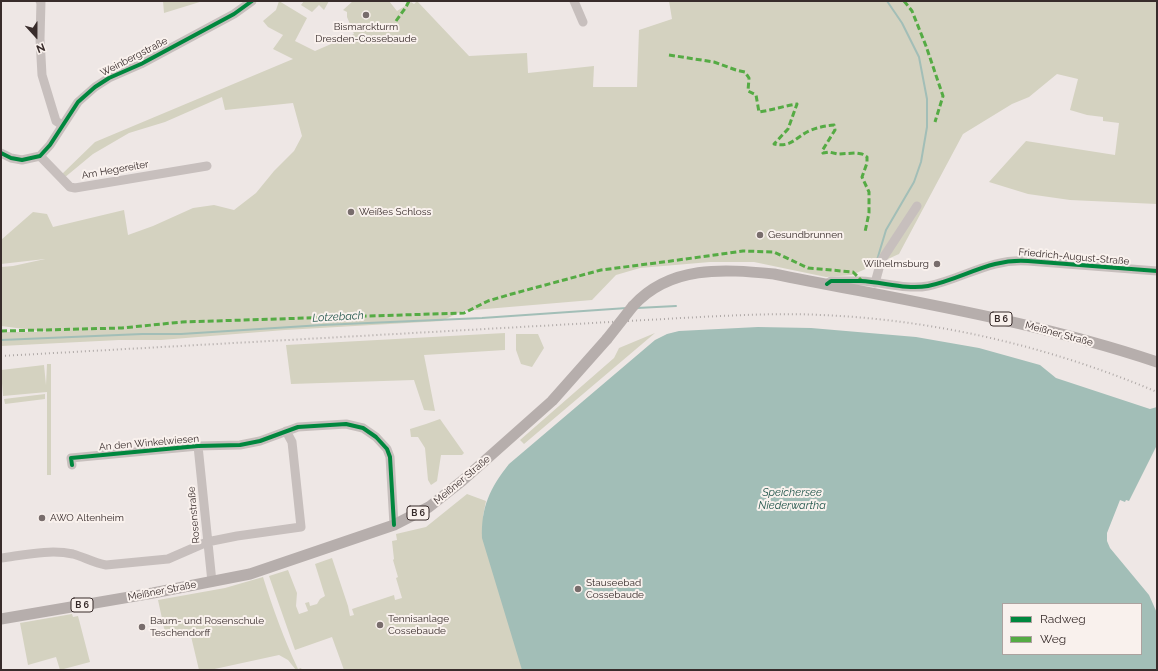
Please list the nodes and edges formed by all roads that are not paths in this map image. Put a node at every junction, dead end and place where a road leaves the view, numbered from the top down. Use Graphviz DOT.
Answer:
graph roads {
  1 [pos="40,1"];
  2 [pos="252,1"];
  3 [pos="574,1"];
  4 [pos="583,22"];
  5 [pos="62,125"];
  6 [pos="1,153"];
  7 [pos="40,156"];
  8 [pos="207,166"];
  9 [pos="917,206"];
  10 [pos="1157,271"];
  11 [pos="875,283"];
  12 [pos="827,284"];
  13 [pos="1157,362"];
  14 [pos="286,431"];
  15 [pos="198,446"];
  16 [pos="72,465"];
  17 [pos="394,525"];
  18 [pos="207,542"];
  19 [pos="1,558"];
  20 [pos="212,582"];
  21 [pos="1,619"];
  1 -- 5 [label="street"];
  2 -- 5 [label="street, Weinbergstraße"];
  3 -- 4 [label="street"];
  5 -- 7 [label="street, Weinbergstraße"];
  6 -- 7 [label="street"];
  7 -- 8 [label="street, Am Hegereiter"];
  9 -- 11 [label="street"];
  10 -- 11 [label="street, Friedrich-August-Straße"];
  11 -- 12 [label="street, Friedrich-August-Straße"];
  12 -- 13 [label="main road, Meißner Straße / B 6"];
  12 -- 17 [label="main road, Meißner Straße / B 6, bridge"];
  14 -- 15 [label="street, An den Winkelwiesen"];
  14 -- 17 [label="street, An den Winkelwiesen"];
  14 -- 18 [label="street"];
  15 -- 16 [label="street, An den Winkelwiesen"];
  15 -- 18 [label="street, Rosenstraße"];
  17 -- 20 [label="main road, Meißner Straße / B 6"];
  18 -- 19 [label="street"];
  18 -- 20 [label="street, Rosenstraße"];
  20 -- 21 [label="main road, Meißner Straße / B 6"];
}
